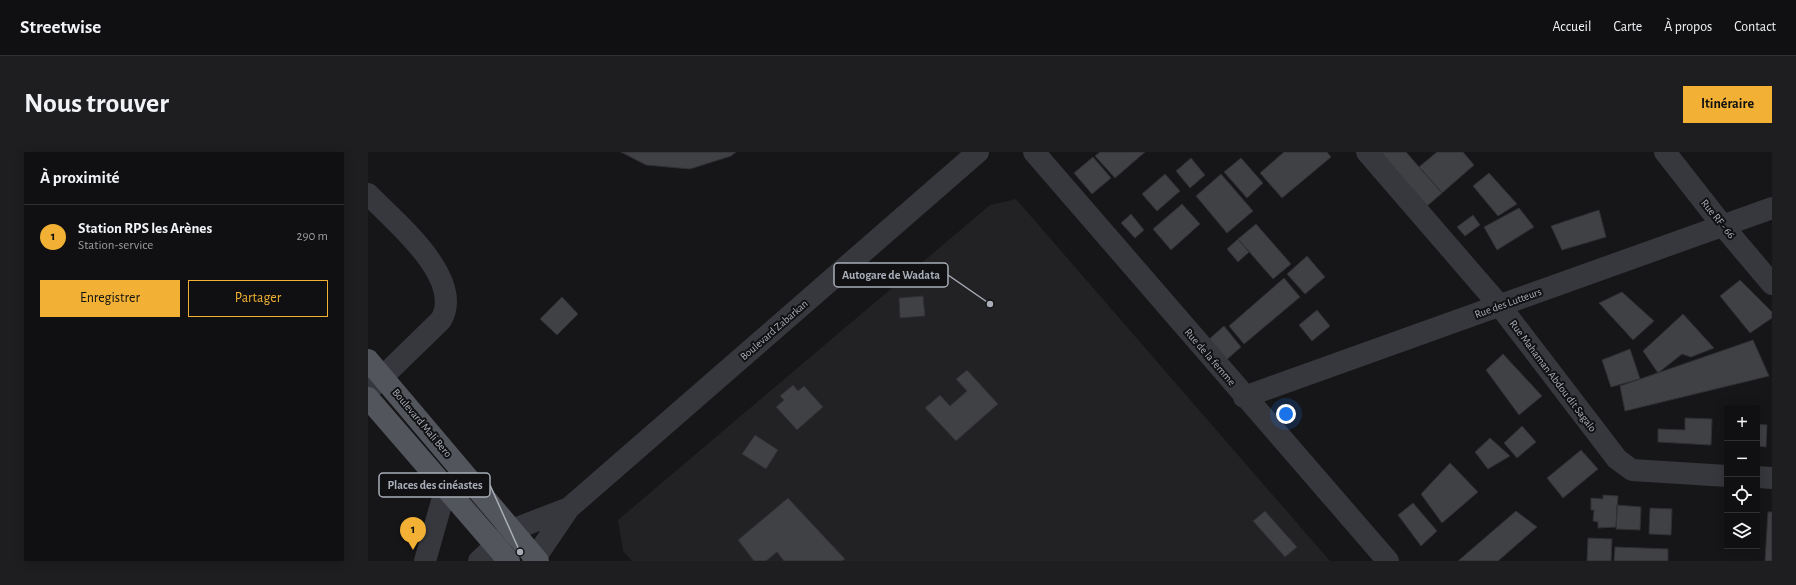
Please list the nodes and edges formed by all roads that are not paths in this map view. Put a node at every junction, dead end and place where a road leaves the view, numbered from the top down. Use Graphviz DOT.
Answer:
graph roads {
  1 [pos="978,152"];
  2 [pos="1034,152"];
  3 [pos="1367,152"];
  4 [pos="1665,152"];
  5 [pos="368,194"];
  6 [pos="1772,208"];
  7 [pos="1722,226"];
  8 [pos="1772,284"];
  9 [pos="1500,306"];
  10 [pos="368,360"];
  11 [pos="376,384"];
  12 [pos="1244,397"];
  13 [pos="368,398"];
  14 [pos="1724,476"];
  15 [pos="1760,477"];
  16 [pos="1772,478"];
  17 [pos="446,488"];
  18 [pos="569,508"];
  19 [pos="512,530"];
  20 [pos="502,553"];
  21 [pos="536,560"];
  22 [pos="425,561"];
  23 [pos="479,561"];
  24 [pos="1388,561"];
  1 -- 18 [label="street, Boulevard Zabarkan"];
  2 -- 12 [label="street, Rue de la femme"];
  3 -- 9 [label="street, Rue Mahaman Abdou dit Sagalo"];
  4 -- 7 [label="street, Rue RF - 66"];
  5 -- 11 [label="street"];
  6 -- 7 [label="street, Rue des Lutteurs"];
  7 -- 8 [label="street, Rue RF - 66"];
  7 -- 9 [label="street, Rue des Lutteurs"];
  9 -- 12 [label="street, Rue des Lutteurs"];
  9 -- 14 [label="street, Rue Mahaman Abdou dit Sagalo"];
  10 -- 11 [label="main road, Boulevard Mali Bero"];
  11 -- 19 [label="main road, Boulevard Mali Bero"];
  12 -- 24 [label="street, Rue de la femme"];
  13 -- 17 [label="main road"];
  15 -- 16 [label="street"];
  17 -- 20 [label="main road"];
  17 -- 22 [label="street"];
  18 -- 19 [label="street, Boulevard Zabarkan"];
  18 -- 21 [label="street, Boulevard Zabarkan"];
  19 -- 20 [label="street"];
  19 -- 21 [label="main road, Boulevard Mali Bero"];
  20 -- 23 [label="street"];
}
